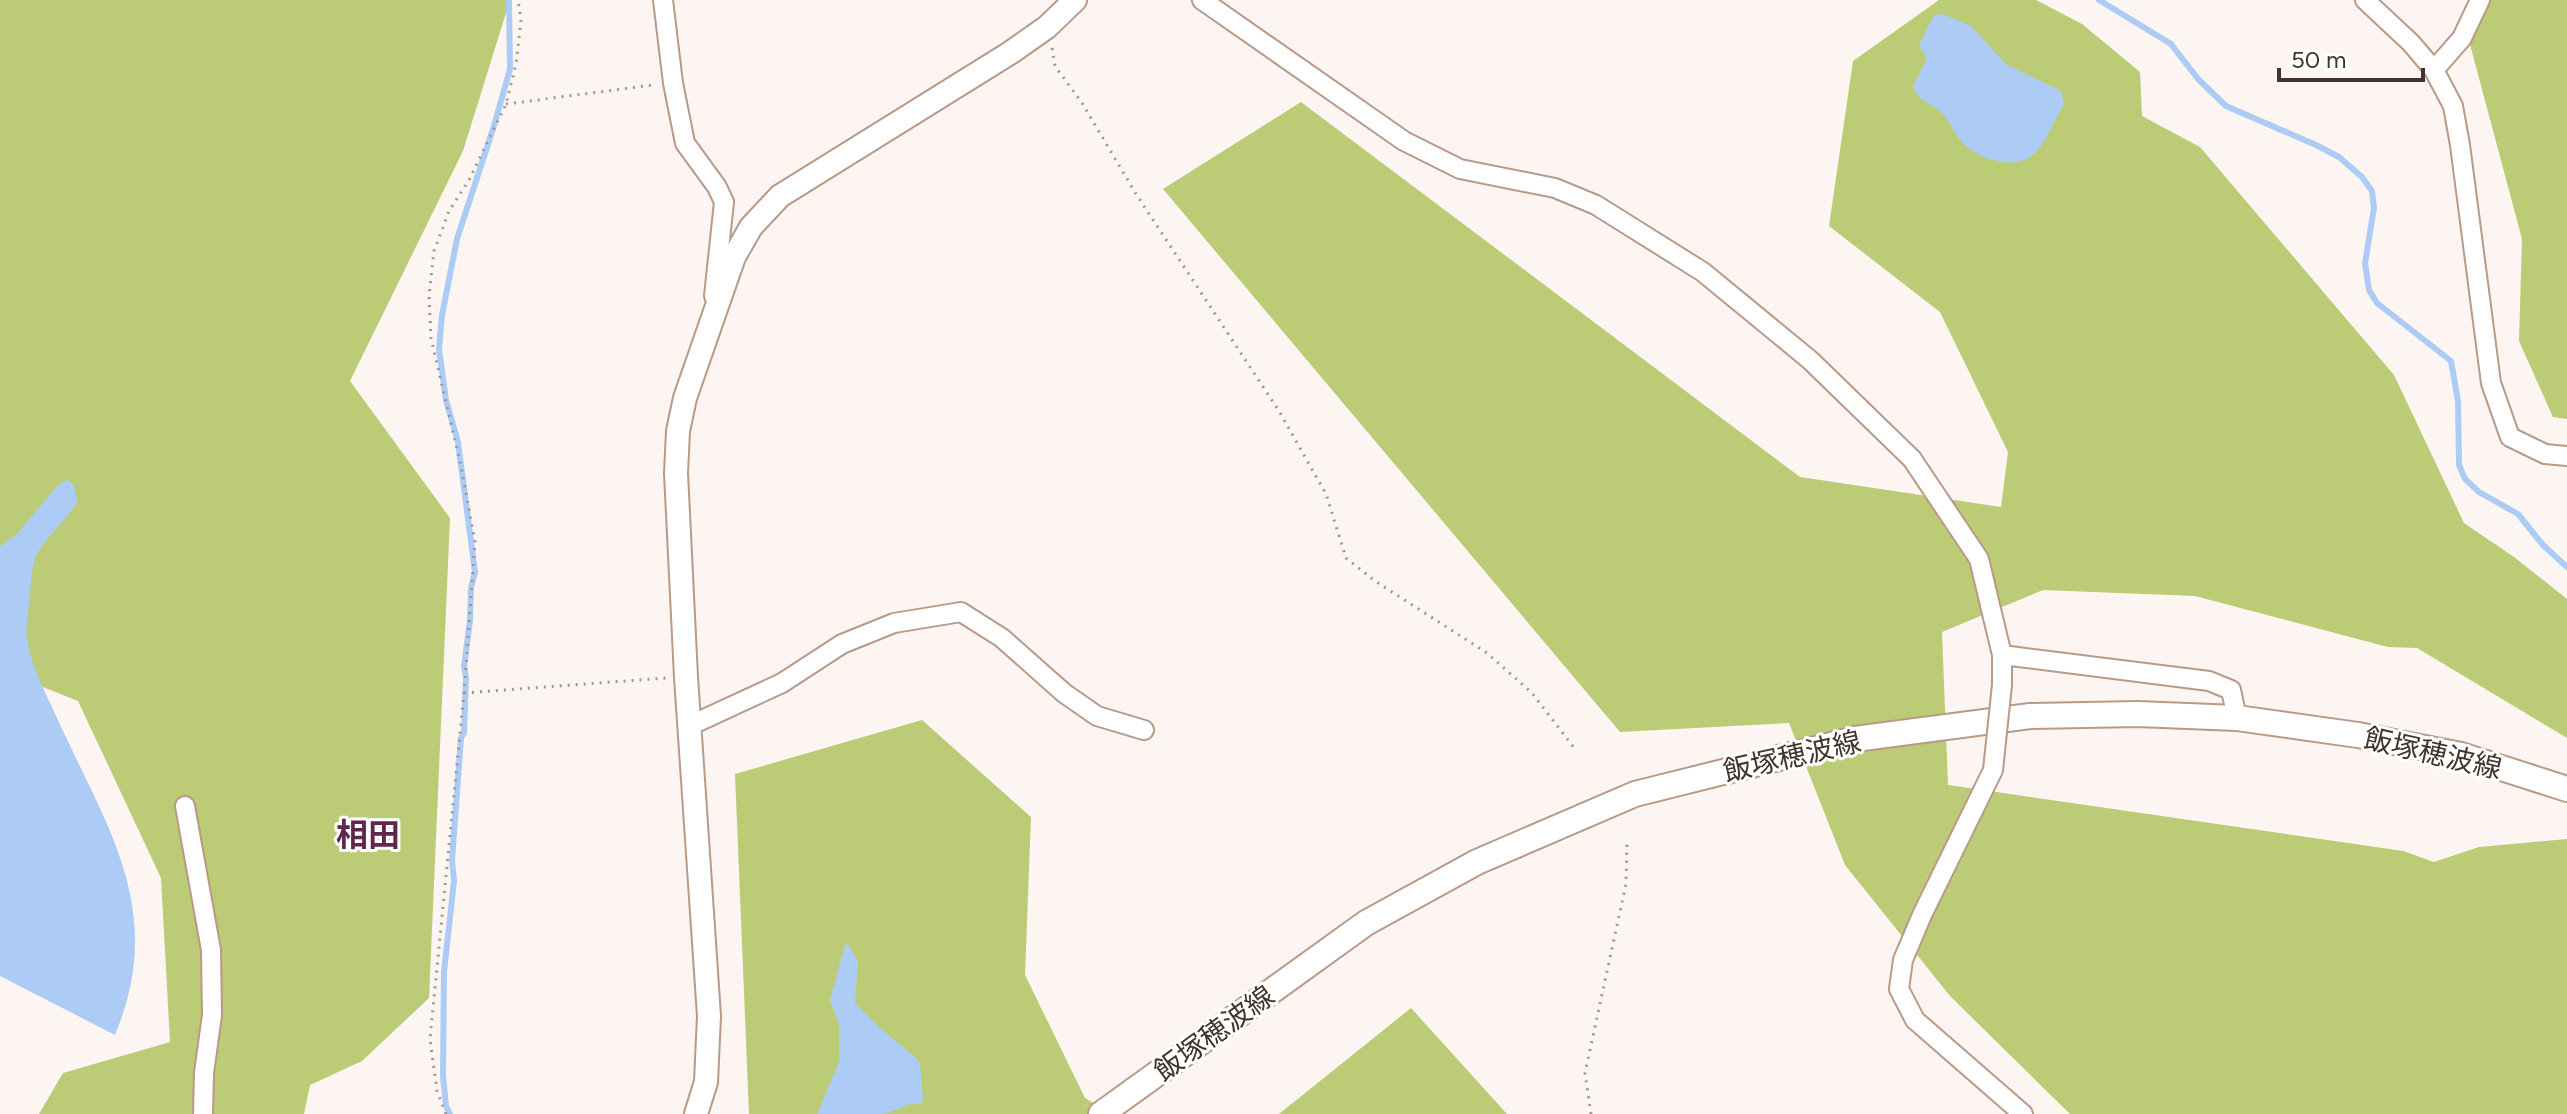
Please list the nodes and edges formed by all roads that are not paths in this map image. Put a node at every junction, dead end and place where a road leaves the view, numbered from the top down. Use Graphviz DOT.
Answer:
graph roads {
  1 [pos="663,0"];
  2 [pos="1075,0"];
  3 [pos="1202,0"];
  4 [pos="2365,0"];
  5 [pos="2480,0"];
  6 [pos="2434,70"];
  7 [pos="712,319"];
  8 [pos="2567,456"];
  9 [pos="2002,655"];
  10 [pos="2237,718"];
  11 [pos="689,726"];
  12 [pos="1144,730"];
  13 [pos="2567,789"];
  14 [pos="185,806"];
  15 [pos="203,1114"];
  16 [pos="696,1114"];
  17 [pos="1101,1114"];
  18 [pos="2023,1114"];
  1 -- 7 [label="street"];
  2 -- 7 [label="street"];
  3 -- 9 [label="street"];
  4 -- 6 [label="street"];
  5 -- 6 [label="street"];
  6 -- 8 [label="street"];
  7 -- 11 [label="street"];
  9 -- 10 [label="street"];
  9 -- 18 [label="street, bridge"];
  10 -- 13 [label="main road, 飯塚穂波線"];
  10 -- 17 [label="main road, 飯塚穂波線"];
  11 -- 12 [label="street"];
  11 -- 16 [label="street"];
  14 -- 15 [label="street"];
}
